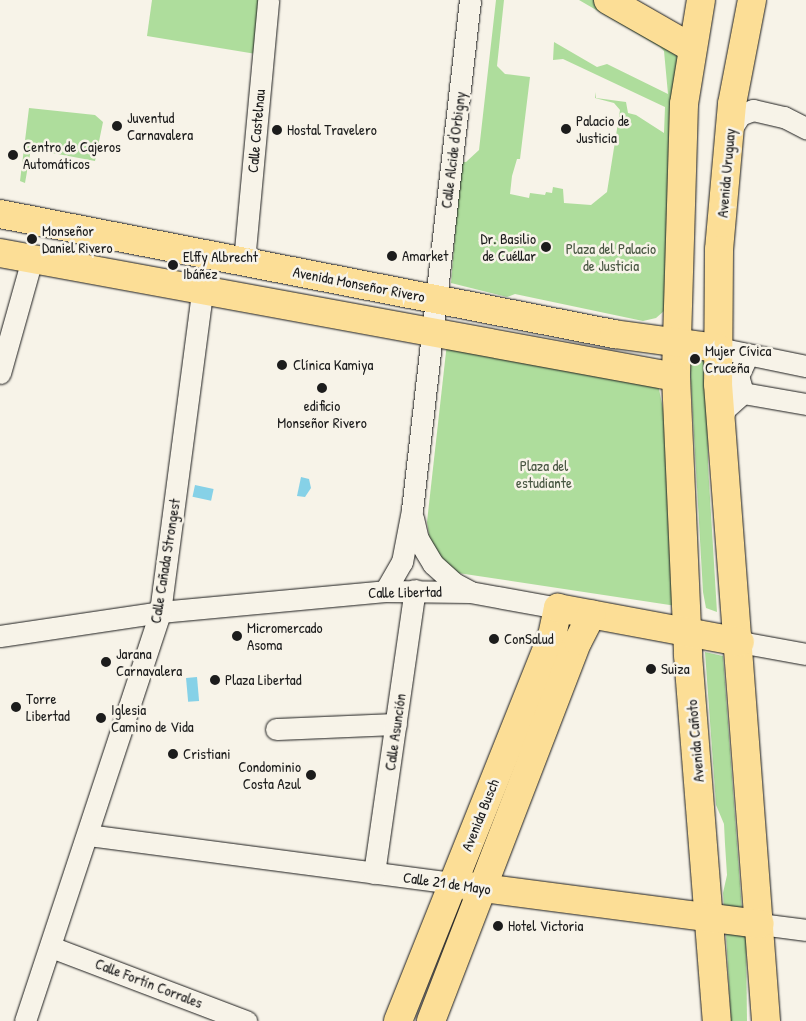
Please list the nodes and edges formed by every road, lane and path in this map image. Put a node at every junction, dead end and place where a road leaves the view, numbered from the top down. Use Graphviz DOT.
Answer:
graph roads {
  1 [pos="268,0"];
  2 [pos="470,0"];
  3 [pos="608,0"];
  4 [pos="701,0"];
  5 [pos="752,0"];
  6 [pos="692,48"];
  7 [pos="806,128"];
  8 [pos="731,129"];
  9 [pos="0,214"];
  10 [pos="0,253"];
  11 [pos="32,259"];
  12 [pos="244,261"];
  13 [pos="202,292"];
  14 [pos="401,293"];
  15 [pos="436,299"];
  16 [pos="396,324"];
  17 [pos="432,330"];
  18 [pos="675,341"];
  19 [pos="718,348"];
  20 [pos="748,356"];
  21 [pos="806,366"];
  22 [pos="0,373"];
  23 [pos="676,376"];
  24 [pos="743,393"];
  25 [pos="806,404"];
  26 [pos="721,423"];
  27 [pos="412,510"];
  28 [pos="415,590"];
  29 [pos="385,591"];
  30 [pos="470,592"];
  31 [pos="558,608"];
  32 [pos="160,612"];
  33 [pos="592,614"];
  34 [pos="687,634"];
  35 [pos="0,636"];
  36 [pos="565,638"];
  37 [pos="740,642"];
  38 [pos="806,654"];
  39 [pos="396,724"];
  40 [pos="276,729"];
  41 [pos="88,835"];
  42 [pos="465,855"];
  43 [pos="374,873"];
  44 [pos="489,876"];
  45 [pos="453,883"];
  46 [pos="709,917"];
  47 [pos="760,924"];
  48 [pos="806,930"];
  49 [pos="51,946"];
  50 [pos="198,1012"];
  51 [pos="26,1021"];
  52 [pos="246,1021"];
  53 [pos="398,1021"];
  54 [pos="431,1021"];
  55 [pos="717,1021"];
  56 [pos="766,1021"];
  1 -- 12 [label="street, Calle Castelnau"];
  2 -- 15 [label="street, Calle Alcide d'Orbigny"];
  3 -- 6 [label="main road"];
  4 -- 6 [label="main road"];
  5 -- 8 [label="main road, Avenida Uruguay"];
  6 -- 18 [label="main road"];
  7 -- 8 [label="street"];
  8 -- 19 [label="main road, Avenida Uruguay"];
  9 -- 12 [label="main road, Avenida Monseñor Rivero"];
  10 -- 11 [label="main road"];
  11 -- 13 [label="main road"];
  11 -- 22 [label="street"];
  12 -- 14 [label="main road, Avenida Monseñor Rivero"];
  13 -- 16 [label="main road"];
  13 -- 32 [label="street, Calle Cañada Strongest"];
  14 -- 15 [label="main road, Avenida Monseñor Rivero"];
  14 -- 16 [label="main road"];
  15 -- 17 [label="street"];
  15 -- 18 [label="main road, Avenida Monseñor Rivero"];
  16 -- 17 [label="main road"];
  17 -- 23 [label="main road"];
  17 -- 27 [label="street"];
  18 -- 19 [label="main road, Avenida Monseñor Rivero"];
  18 -- 23 [label="main road, Avenida Cañoto"];
  19 -- 20 [label="street"];
  19 -- 26 [label="main road"];
  20 -- 21 [label="street"];
  20 -- 24 [label="street"];
  23 -- 34 [label="main road, Avenida Cañoto"];
  24 -- 25 [label="street"];
  24 -- 26 [label="street"];
  26 -- 37 [label="main road"];
  27 -- 29 [label="street"];
  27 -- 30 [label="street"];
  28 -- 29 [label="street, Calle Libertad"];
  28 -- 30 [label="street, Calle Libertad"];
  28 -- 39 [label="street, Calle Asunción"];
  29 -- 32 [label="street, Calle Libertad"];
  30 -- 31 [label="street, Calle Libertad"];
  31 -- 33 [label="main road, Calle Libertad"];
  31 -- 36 [label="main road, Avenida Busch"];
  32 -- 35 [label="street, Calle Libertad"];
  32 -- 41 [label="street, Calle Cañada Strongest"];
  33 -- 34 [label="main road, Calle Libertad"];
  33 -- 36 [label="main road, Avenida Busch"];
  34 -- 37 [label="main road, Calle Libertad"];
  34 -- 46 [label="main road, Avenida Cañoto"];
  36 -- 42 [label="main road, Avenida Busch"];
  36 -- 44 [label="main road, Avenida Busch"];
  37 -- 38 [label="street, Calle Libertad"];
  37 -- 47 [label="main road"];
  39 -- 40 [label="street"];
  39 -- 43 [label="street, Calle Asunción"];
  41 -- 43 [label="street, Calle 21 de Mayo"];
  41 -- 49 [label="street, Calle Cañada Strongest"];
  42 -- 44 [label="main road"];
  42 -- 45 [label="main road, Avenida Busch"];
  43 -- 45 [label="street, Calle 21 de Mayo"];
  44 -- 45 [label="main road, Calle 21 de Mayo"];
  44 -- 46 [label="main road, Calle 21 de Mayo"];
  44 -- 54 [label="main road, Avenida Busch"];
  45 -- 53 [label="main road, Avenida Busch"];
  46 -- 47 [label="main road, Calle 21 de Mayo"];
  46 -- 55 [label="main road, Avenida Cañoto"];
  47 -- 48 [label="street, Calle 21 de Mayo"];
  47 -- 56 [label="main road"];
  49 -- 50 [label="street, Calle Fortín Corrales"];
  49 -- 51 [label="street, Calle Cañada Strongest"];
  50 -- 52 [label="street, Calle Fortín Corrales"];
}
